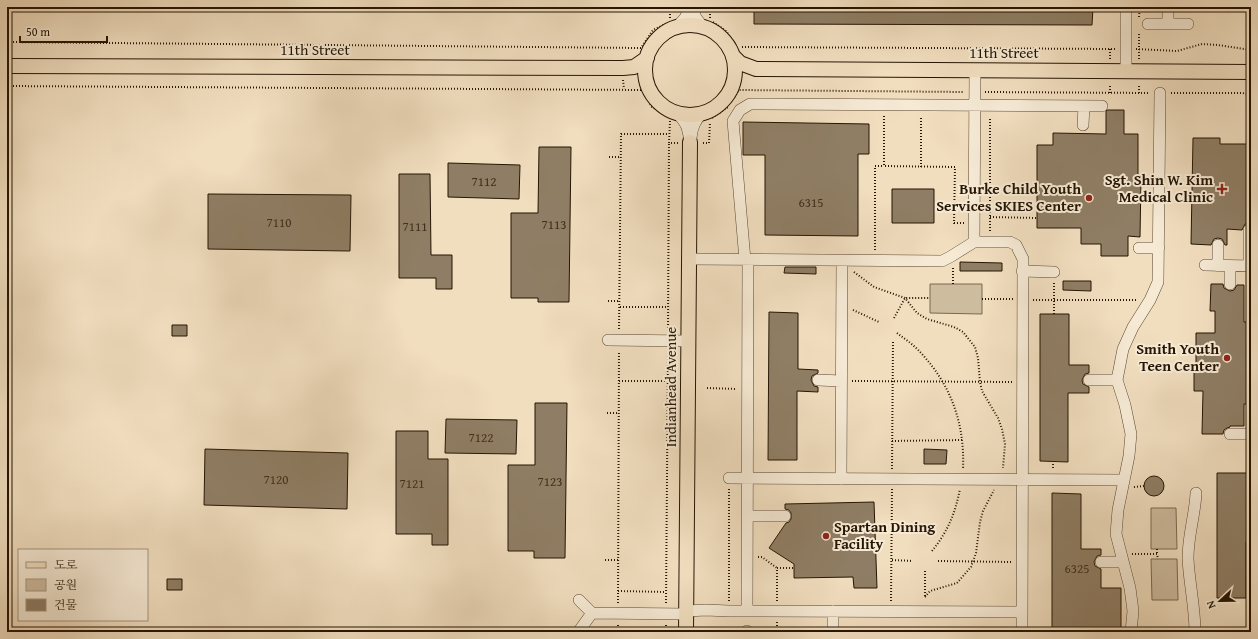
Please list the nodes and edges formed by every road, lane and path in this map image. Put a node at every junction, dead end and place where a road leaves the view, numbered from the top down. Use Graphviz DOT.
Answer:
graph roads {
  1 [pos="670,7"];
  2 [pos="691,7"];
  3 [pos="710,7"];
  4 [pos="1126,7"];
  5 [pos="1140,7"];
  6 [pos="1168,7"];
  7 [pos="1142,24"];
  8 [pos="1168,24"];
  9 [pos="1188,24"];
  10 [pos="703,26"];
  11 [pos="677,27"];
  12 [pos="7,42"];
  13 [pos="623,47"];
  14 [pos="1126,49"];
  15 [pos="1139,49"];
  16 [pos="1251,50"];
  17 [pos="733,56"];
  18 [pos="647,58"];
  19 [pos="7,66"];
  20 [pos="623,68"];
  21 [pos="756,68"];
  22 [pos="975,70"];
  23 [pos="1133,71"];
  24 [pos="1251,72"];
  25 [pos="647,81"];
  26 [pos="734,83"];
  27 [pos="7,86"];
  28 [pos="624,90"];
  29 [pos="975,92"];
  30 [pos="1139,93"];
  31 [pos="1160,93"];
  32 [pos="1251,96"];
  33 [pos="884,105"];
  34 [pos="921,105"];
  35 [pos="974,105"];
  36 [pos="990,106"];
  37 [pos="1084,106"];
  38 [pos="1102,106"];
  39 [pos="676,112"];
  40 [pos="702,113"];
  41 [pos="1083,125"];
  42 [pos="669,134"];
  43 [pos="690,142"];
  44 [pos="669,143"];
  45 [pos="609,157"];
  46 [pos="620,157"];
  47 [pos="884,166"];
  48 [pos="921,167"];
  49 [pos="990,217"];
  50 [pos="1037,218"];
  51 [pos="974,223"];
  52 [pos="1249,230"];
  53 [pos="974,242"];
  54 [pos="990,242"];
  55 [pos="1218,245"];
  56 [pos="1139,248"];
  57 [pos="1159,248"];
  58 [pos="953,256"];
  59 [pos="689,259"];
  60 [pos="746,260"];
  61 [pos="842,260"];
  62 [pos="874,261"];
  63 [pos="1205,265"];
  64 [pos="1218,266"];
  65 [pos="1230,266"];
  66 [pos="1250,266"];
  67 [pos="1022,271"];
  68 [pos="1054,272"];
  69 [pos="953,284"];
  70 [pos="1230,284"];
  71 [pos="905,298"];
  72 [pos="930,298"];
  73 [pos="982,299"];
  74 [pos="1022,300"];
  75 [pos="1054,300"];
  76 [pos="1150,300"];
  77 [pos="608,301"];
  78 [pos="620,301"];
  79 [pos="620,307"];
  80 [pos="668,307"];
  81 [pos="841,308"];
  82 [pos="1054,314"];
  83 [pos="894,318"];
  84 [pos="879,322"];
  85 [pos="897,333"];
  86 [pos="608,340"];
  87 [pos="619,340"];
  88 [pos="668,341"];
  89 [pos="689,341"];
  90 [pos="818,380"];
  91 [pos="841,380"];
  92 [pos="1089,380"];
  93 [pos="1117,380"];
  94 [pos="619,381"];
  95 [pos="667,381"];
  96 [pos="942,381"];
  97 [pos="980,382"];
  98 [pos="1022,382"];
  99 [pos="707,388"];
  100 [pos="748,389"];
  101 [pos="607,413"];
  102 [pos="619,413"];
  103 [pos="1230,434"];
  104 [pos="1251,434"];
  105 [pos="962,440"];
  106 [pos="892,441"];
  107 [pos="729,478"];
  108 [pos="747,478"];
  109 [pos="841,478"];
  110 [pos="962,479"];
  111 [pos="1000,480"];
  112 [pos="1022,480"];
  113 [pos="1124,480"];
  114 [pos="1196,493"];
  115 [pos="747,516"];
  116 [pos="785,516"];
  117 [pos="1157,549"];
  118 [pos="932,551"];
  119 [pos="1157,554"];
  120 [pos="747,557"];
  121 [pos="1122,558"];
  122 [pos="1158,559"];
  123 [pos="605,560"];
  124 [pos="618,560"];
  125 [pos="891,560"];
  126 [pos="913,561"];
  127 [pos="938,561"];
  128 [pos="974,561"];
  129 [pos="1022,562"];
  130 [pos="1101,562"];
  131 [pos="777,568"];
  132 [pos="794,568"];
  133 [pos="925,572"];
  134 [pos="618,591"];
  135 [pos="666,592"];
  136 [pos="925,597"];
  137 [pos="579,600"];
  138 [pos="729,611"];
  139 [pos="747,611"];
  140 [pos="777,611"];
  141 [pos="833,611"];
  142 [pos="687,612"];
  143 [pos="925,612"];
  144 [pos="1022,612"];
  145 [pos="592,613"];
  146 [pos="618,614"];
  147 [pos="666,614"];
  148 [pos="579,631"];
  149 [pos="618,632"];
  150 [pos="666,632"];
  151 [pos="686,632"];
  152 [pos="777,632"];
  153 [pos="833,632"];
  154 [pos="1022,632"];
  155 [pos="1131,632"];
  156 [pos="1195,632"];
  1 -- 13 [label="path"];
  2 -- 10 [label="street"];
  2 -- 11 [label="street"];
  3 -- 14 [label="path"];
  4 -- 14 [label="street"];
  5 -- 7 [label="path"];
  6 -- 8 [label="street"];
  7 -- 8 [label="street"];
  7 -- 15 [label="path"];
  8 -- 9 [label="street"];
  10 -- 11 [label="main road"];
  10 -- 17 [label="main road"];
  11 -- 18 [label="main road"];
  12 -- 13 [label="path"];
  13 -- 20 [label="path"];
  14 -- 15 [label="path"];
  14 -- 23 [label="street"];
  15 -- 16 [label="path"];
  15 -- 23 [label="path"];
  17 -- 21 [label="main road"];
  17 -- 26 [label="main road"];
  18 -- 20 [label="main road"];
  18 -- 25 [label="main road"];
  19 -- 20 [label="main road, 11th Street"];
  20 -- 25 [label="main road"];
  20 -- 28 [label="path"];
  21 -- 22 [label="main road, 11th Street"];
  21 -- 26 [label="main road"];
  22 -- 23 [label="main road, 11th Street"];
  22 -- 29 [label="street"];
  23 -- 24 [label="main road, 11th Street"];
  23 -- 30 [label="path"];
  25 -- 39 [label="main road"];
  26 -- 40 [label="main road"];
  27 -- 28 [label="path"];
  28 -- 42 [label="path"];
  29 -- 30 [label="path"];
  29 -- 35 [label="street"];
  29 -- 43 [label="path"];
  30 -- 31 [label="path"];
  31 -- 32 [label="path"];
  31 -- 57 [label="street"];
  33 -- 34 [label="street"];
  33 -- 47 [label="path"];
  33 -- 60 [label="street"];
  34 -- 35 [label="street"];
  34 -- 48 [label="path"];
  35 -- 36 [label="street"];
  35 -- 51 [label="street"];
  36 -- 37 [label="street"];
  36 -- 49 [label="path"];
  37 -- 38 [label="street"];
  37 -- 41 [label="street"];
  39 -- 40 [label="main road"];
  39 -- 43 [label="street"];
  40 -- 43 [label="street"];
  42 -- 44 [label="path"];
  42 -- 46 [label="path"];
  43 -- 44 [label="path"];
  43 -- 59 [label="main road, Indianhead Avenue"];
  44 -- 80 [label="path"];
  45 -- 46 [label="path"];
  46 -- 78 [label="path"];
  47 -- 48 [label="path"];
  47 -- 62 [label="path"];
  48 -- 51 [label="path"];
  49 -- 50 [label="path"];
  49 -- 54 [label="path"];
  51 -- 53 [label="street"];
  52 -- 66 [label="street"];
  53 -- 54 [label="street"];
  53 -- 58 [label="street"];
  54 -- 67 [label="street"];
  55 -- 64 [label="street"];
  56 -- 57 [label="street"];
  57 -- 76 [label="street"];
  58 -- 62 [label="street"];
  58 -- 69 [label="path"];
  59 -- 60 [label="street"];
  59 -- 89 [label="main road, Indianhead Avenue"];
  60 -- 61 [label="street"];
  60 -- 100 [label="street"];
  61 -- 62 [label="street"];
  61 -- 71 [label="path"];
  61 -- 81 [label="street"];
  63 -- 64 [label="street"];
  64 -- 65 [label="street"];
  65 -- 66 [label="street"];
  65 -- 70 [label="street"];
  67 -- 68 [label="street"];
  67 -- 74 [label="street"];
  68 -- 75 [label="path"];
  71 -- 72 [label="path"];
  71 -- 83 [label="path"];
  71 -- 97 [label="path"];
  73 -- 74 [label="path"];
  74 -- 75 [label="path"];
  74 -- 98 [label="street"];
  75 -- 76 [label="path"];
  75 -- 82 [label="path"];
  76 -- 93 [label="street"];
  77 -- 78 [label="path"];
  78 -- 79 [label="path"];
  79 -- 80 [label="path"];
  79 -- 87 [label="path"];
  80 -- 88 [label="path"];
  81 -- 84 [label="path"];
  81 -- 91 [label="street"];
  85 -- 96 [label="path"];
  86 -- 87 [label="street"];
  87 -- 88 [label="street"];
  87 -- 94 [label="path"];
  88 -- 89 [label="street"];
  88 -- 95 [label="path"];
  89 -- 142 [label="main road, Indianhead Avenue"];
  90 -- 91 [label="street"];
  91 -- 96 [label="path"];
  91 -- 109 [label="street"];
  92 -- 93 [label="street"];
  93 -- 113 [label="street"];
  94 -- 95 [label="path"];
  94 -- 102 [label="path"];
  95 -- 135 [label="path"];
  96 -- 97 [label="path"];
  96 -- 105 [label="path"];
  97 -- 98 [label="path"];
  97 -- 111 [label="path"];
  98 -- 112 [label="street"];
  99 -- 100 [label="path"];
  100 -- 108 [label="street"];
  101 -- 102 [label="path"];
  102 -- 124 [label="path"];
  103 -- 104 [label="street"];
  105 -- 106 [label="path"];
  105 -- 110 [label="path"];
  107 -- 108 [label="street"];
  107 -- 138 [label="path"];
  108 -- 109 [label="street"];
  108 -- 115 [label="street"];
  109 -- 110 [label="street"];
  110 -- 111 [label="street"];
  110 -- 118 [label="path"];
  111 -- 112 [label="street"];
  111 -- 128 [label="path"];
  112 -- 113 [label="street"];
  112 -- 129 [label="street"];
  113 -- 121 [label="street"];
  114 -- 156 [label="street"];
  115 -- 116 [label="street"];
  115 -- 120 [label="street"];
  117 -- 119 [label="path"];
  119 -- 121 [label="path"];
  119 -- 122 [label="path"];
  120 -- 131 [label="path"];
  120 -- 139 [label="street"];
  121 -- 130 [label="street"];
  121 -- 155 [label="street"];
  123 -- 124 [label="path"];
  124 -- 134 [label="path"];
  125 -- 126 [label="path"];
  127 -- 128 [label="path"];
  128 -- 129 [label="path"];
  128 -- 136 [label="path"];
  129 -- 144 [label="street"];
  131 -- 132 [label="path"];
  131 -- 140 [label="path"];
  133 -- 136 [label="path"];
  134 -- 135 [label="path"];
  134 -- 146 [label="path"];
  135 -- 147 [label="path"];
  136 -- 143 [label="path"];
  137 -- 145 [label="street"];
  138 -- 139 [label="street"];
  138 -- 142 [label="street"];
  139 -- 140 [label="street"];
  140 -- 141 [label="street"];
  140 -- 152 [label="path"];
  141 -- 143 [label="street"];
  141 -- 153 [label="street"];
  142 -- 147 [label="street"];
  142 -- 151 [label="main road, Indianhead Avenue"];
  143 -- 144 [label="street"];
  144 -- 154 [label="street"];
  145 -- 146 [label="street"];
  145 -- 148 [label="street"];
  146 -- 147 [label="street"];
  146 -- 149 [label="path"];
  147 -- 150 [label="path"];
}
